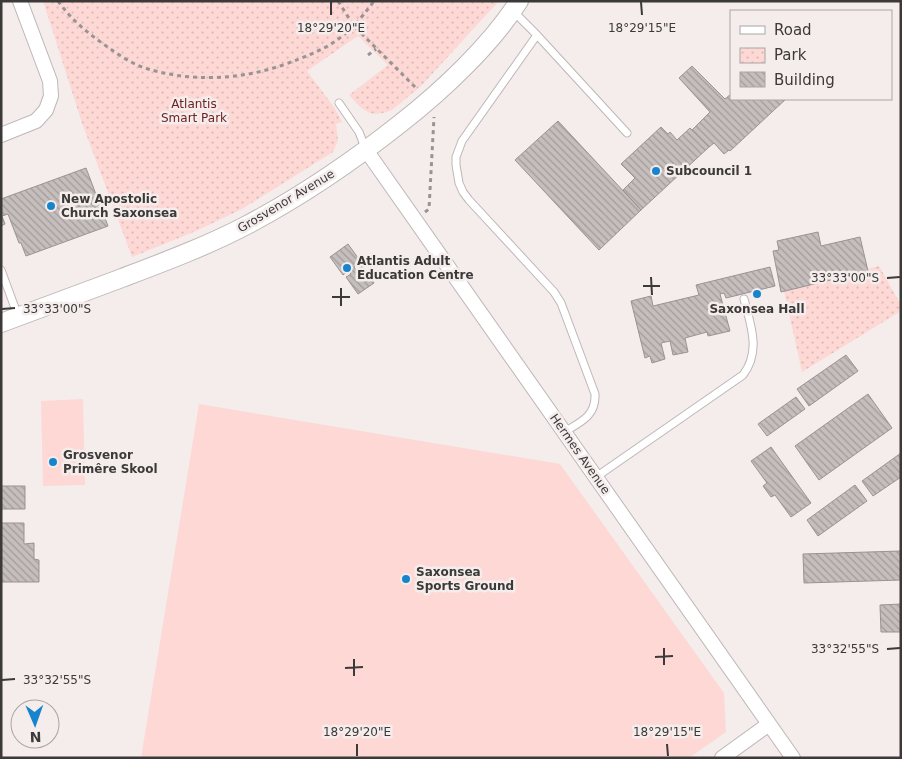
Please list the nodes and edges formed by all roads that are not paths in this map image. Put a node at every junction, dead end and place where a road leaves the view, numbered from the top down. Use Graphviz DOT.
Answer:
graph roads {
  1 [pos="20,1"];
  2 [pos="516,6"];
  3 [pos="537,35"];
  4 [pos="339,103"];
  5 [pos="627,133"];
  6 [pos="1,135"];
  7 [pos="366,150"];
  8 [pos="1,270"];
  9 [pos="744,300"];
  10 [pos="18,317"];
  11 [pos="1,323"];
  12 [pos="564,432"];
  13 [pos="596,477"];
  14 [pos="769,724"];
  15 [pos="722,758"];
  16 [pos="793,758"];
  1 -- 6 [label="street"];
  2 -- 3 [label="lane"];
  2 -- 7 [label="street, Grosvenor Avenue"];
  3 -- 5 [label="lane"];
  3 -- 12 [label="lane"];
  4 -- 7 [label="lane"];
  7 -- 10 [label="street, Grosvenor Avenue"];
  7 -- 12 [label="street, Hermes Avenue"];
  8 -- 10 [label="lane"];
  9 -- 13 [label="lane"];
  10 -- 11 [label="street, Grosvenor Avenue"];
  12 -- 13 [label="street, Hermes Avenue"];
  13 -- 14 [label="street, Hermes Avenue"];
  14 -- 15 [label="street"];
  14 -- 16 [label="street, Hermes Avenue"];
}
